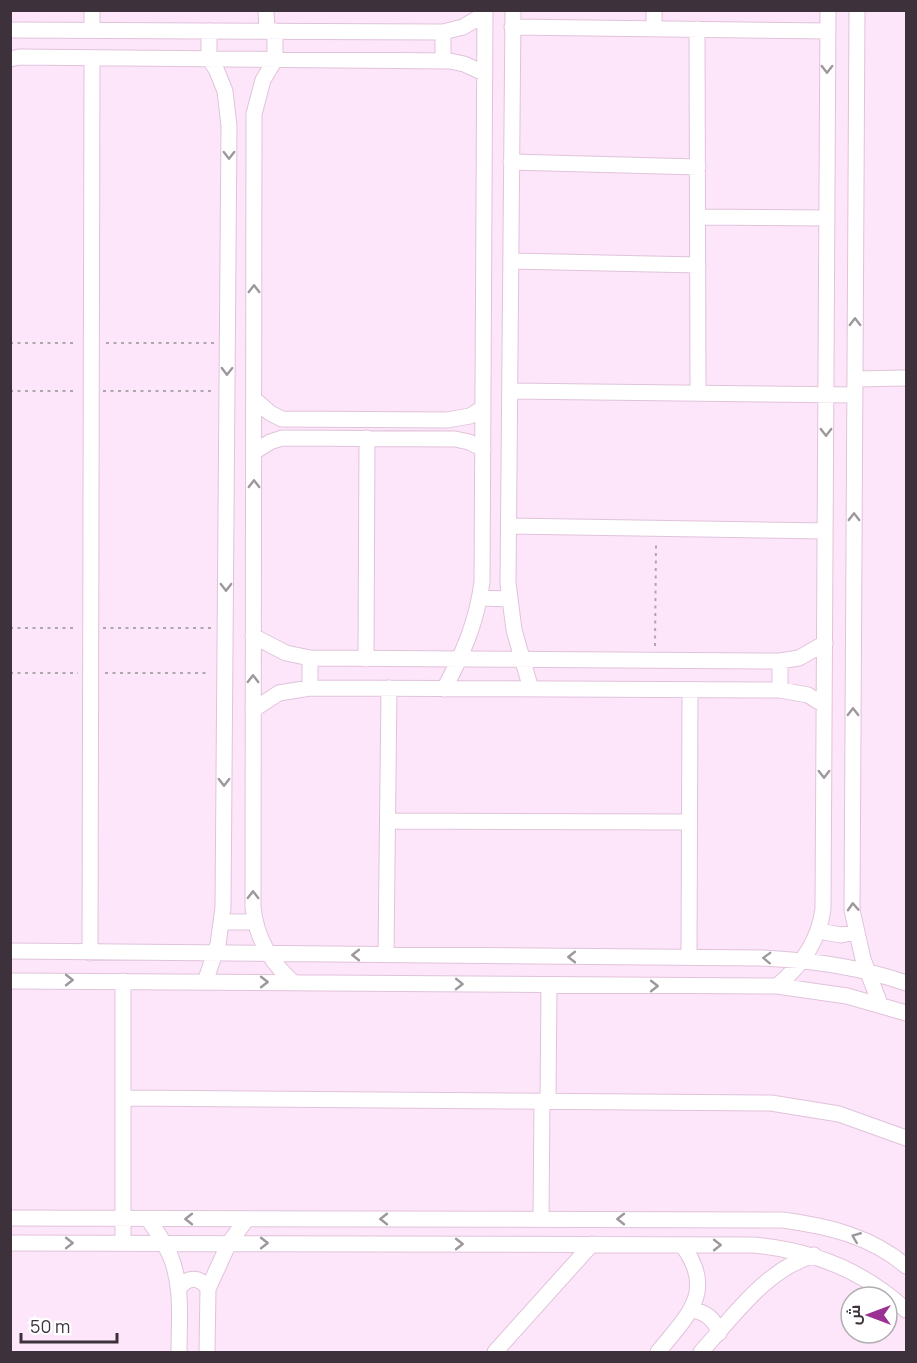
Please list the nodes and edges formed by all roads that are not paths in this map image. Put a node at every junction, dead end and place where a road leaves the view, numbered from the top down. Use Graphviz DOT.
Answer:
graph roads {
  1 [pos="92,10"];
  2 [pos="266,10"];
  3 [pos="513,10"];
  4 [pos="654,10"];
  5 [pos="828,10"];
  6 [pos="857,10"];
  7 [pos="485,12"];
  8 [pos="512,27"];
  9 [pos="654,29"];
  10 [pos="15,30"];
  11 [pos="92,30"];
  12 [pos="698,30"];
  13 [pos="209,31"];
  14 [pos="271,31"];
  15 [pos="828,31"];
  16 [pos="443,32"];
  17 [pos="15,58"];
  18 [pos="92,58"];
  19 [pos="209,59"];
  20 [pos="275,60"];
  21 [pos="443,61"];
  22 [pos="484,73"];
  23 [pos="229,126"];
  24 [pos="254,126"];
  25 [pos="511,162"];
  26 [pos="698,167"];
  27 [pos="698,217"];
  28 [pos="827,218"];
  29 [pos="484,225"];
  30 [pos="511,225"];
  31 [pos="483,258"];
  32 [pos="511,260"];
  33 [pos="698,265"];
  34 [pos="906,378"];
  35 [pos="855,379"];
  36 [pos="510,391"];
  37 [pos="698,393"];
  38 [pos="826,395"];
  39 [pos="855,395"];
  40 [pos="254,399"];
  41 [pos="483,408"];
  42 [pos="282,419"];
  43 [pos="447,420"];
  44 [pos="282,438"];
  45 [pos="367,438"];
  46 [pos="447,439"];
  47 [pos="483,448"];
  48 [pos="254,452"];
  49 [pos="509,526"];
  50 [pos="825,531"];
  51 [pos="226,551"];
  52 [pos="254,551"];
  53 [pos="480,598"];
  54 [pos="509,599"];
  55 [pos="253,636"];
  56 [pos="825,643"];
  57 [pos="310,658"];
  58 [pos="366,659"];
  59 [pos="460,659"];
  60 [pos="521,660"];
  61 [pos="780,661"];
  62 [pos="310,688"];
  63 [pos="389,688"];
  64 [pos="444,689"];
  65 [pos="531,689"];
  66 [pos="690,690"];
  67 [pos="780,690"];
  68 [pos="824,705"];
  69 [pos="253,710"];
  70 [pos="388,821"];
  71 [pos="689,822"];
  72 [pos="222,922"];
  73 [pos="255,922"];
  74 [pos="818,932"];
  75 [pos="856,932"];
  76 [pos="14,952"];
  77 [pos="90,953"];
  78 [pos="216,954"];
  79 [pos="268,955"];
  80 [pos="386,956"];
  81 [pos="689,957"];
  82 [pos="802,960"];
  83 [pos="867,972"];
  84 [pos="14,981"];
  85 [pos="123,981"];
  86 [pos="205,982"];
  87 [pos="294,983"];
  88 [pos="906,983"];
  89 [pos="549,985"];
  90 [pos="777,986"];
  91 [pos="880,1004"];
  92 [pos="906,1012"];
  93 [pos="123,1098"];
  94 [pos="545,1101"];
  95 [pos="906,1138"];
  96 [pos="10,1218"];
  97 [pos="123,1218"];
  98 [pos="148,1219"];
  99 [pos="247,1219"];
  100 [pos="542,1219"];
  101 [pos="659,1219"];
  102 [pos="10,1243"];
  103 [pos="123,1243"];
  104 [pos="164,1243"];
  105 [pos="229,1243"];
  106 [pos="592,1244"];
  107 [pos="659,1245"];
  108 [pos="682,1245"];
  109 [pos="814,1255"];
  110 [pos="906,1266"];
  111 [pos="179,1289"];
  112 [pos="208,1289"];
  113 [pos="692,1310"];
  114 [pos="906,1310"];
  115 [pos="719,1333"];
  116 [pos="179,1353"];
  117 [pos="207,1353"];
  118 [pos="495,1353"];
  119 [pos="658,1353"];
  120 [pos="701,1353"];
  1 -- 11 [label="street"];
  2 -- 14 [label="street"];
  3 -- 8 [label="street"];
  4 -- 9 [label="street"];
  5 -- 15 [label="street"];
  35 -- 6 [label="street, one-way"];
  7 -- 16 [label="street"];
  7 -- 22 [label="street"];
  8 -- 9 [label="street"];
  8 -- 25 [label="street"];
  9 -- 12 [label="street"];
  10 -- 11 [label="street"];
  10 -- 17 [label="street"];
  11 -- 13 [label="street"];
  12 -- 15 [label="street"];
  12 -- 26 [label="street"];
  13 -- 14 [label="street"];
  13 -- 19 [label="street"];
  14 -- 16 [label="street"];
  14 -- 20 [label="street"];
  15 -- 28 [label="street, one-way"];
  16 -- 21 [label="street"];
  17 -- 18 [label="street"];
  18 -- 19 [label="street"];
  18 -- 77 [label="street"];
  19 -- 20 [label="street"];
  19 -- 23 [label="street"];
  20 -- 21 [label="street"];
  20 -- 24 [label="street"];
  21 -- 22 [label="street"];
  22 -- 29 [label="street"];
  23 -- 24 [label="street"];
  23 -- 51 [label="street, one-way"];
  40 -- 24 [label="street, one-way"];
  25 -- 26 [label="street"];
  25 -- 30 [label="street"];
  26 -- 27 [label="street"];
  27 -- 28 [label="street"];
  27 -- 33 [label="street"];
  28 -- 38 [label="street"];
  29 -- 30 [label="street"];
  29 -- 31 [label="street"];
  30 -- 32 [label="street"];
  31 -- 32 [label="street"];
  31 -- 41 [label="street"];
  32 -- 33 [label="street"];
  32 -- 36 [label="street"];
  33 -- 37 [label="street"];
  34 -- 35 [label="street"];
  35 -- 39 [label="street"];
  36 -- 37 [label="street"];
  36 -- 49 [label="street"];
  37 -- 38 [label="street"];
  38 -- 39 [label="street"];
  38 -- 50 [label="street, one-way"];
  75 -- 39 [label="street, one-way"];
  40 -- 42 [label="street"];
  40 -- 48 [label="street"];
  41 -- 43 [label="street"];
  41 -- 47 [label="street"];
  42 -- 43 [label="street"];
  42 -- 44 [label="street"];
  43 -- 46 [label="street"];
  44 -- 45 [label="street"];
  44 -- 48 [label="street"];
  45 -- 46 [label="street"];
  45 -- 58 [label="street"];
  46 -- 47 [label="street"];
  47 -- 53 [label="street"];
  52 -- 48 [label="street, one-way"];
  49 -- 50 [label="street"];
  49 -- 54 [label="street"];
  50 -- 56 [label="street"];
  51 -- 52 [label="street"];
  51 -- 72 [label="street, one-way"];
  52 -- 55 [label="street"];
  53 -- 54 [label="street"];
  53 -- 59 [label="street"];
  54 -- 60 [label="street"];
  55 -- 57 [label="street"];
  69 -- 55 [label="street, one-way"];
  56 -- 61 [label="street"];
  56 -- 68 [label="street"];
  57 -- 58 [label="street"];
  57 -- 62 [label="street"];
  58 -- 59 [label="street"];
  59 -- 60 [label="street"];
  59 -- 64 [label="street"];
  60 -- 61 [label="street"];
  60 -- 65 [label="street"];
  61 -- 67 [label="street"];
  62 -- 63 [label="street"];
  62 -- 69 [label="street"];
  63 -- 64 [label="street"];
  63 -- 70 [label="street"];
  64 -- 65 [label="street"];
  65 -- 66 [label="street"];
  66 -- 67 [label="street"];
  66 -- 71 [label="street"];
  67 -- 68 [label="street"];
  68 -- 74 [label="street, one-way"];
  73 -- 69 [label="street, one-way"];
  70 -- 71 [label="street"];
  70 -- 80 [label="street"];
  71 -- 81 [label="street"];
  72 -- 73 [label="street"];
  72 -- 78 [label="street"];
  73 -- 79 [label="street"];
  74 -- 75 [label="street"];
  74 -- 82 [label="street"];
  75 -- 83 [label="street"];
  76 -- 77 [label="street"];
  76 -- 84 [label="street"];
  77 -- 78 [label="street"];
  78 -- 79 [label="street"];
  78 -- 86 [label="street"];
  80 -- 79 [label="street, one-way"];
  79 -- 87 [label="street"];
  81 -- 80 [label="street, one-way"];
  82 -- 81 [label="street, one-way"];
  82 -- 83 [label="street"];
  82 -- 90 [label="street"];
  83 -- 88 [label="street"];
  83 -- 91 [label="street"];
  84 -- 85 [label="street, one-way"];
  85 -- 86 [label="street"];
  85 -- 93 [label="street"];
  86 -- 87 [label="street, one-way"];
  87 -- 89 [label="street, one-way"];
  89 -- 90 [label="street, one-way"];
  89 -- 94 [label="street"];
  90 -- 91 [label="street"];
  91 -- 92 [label="street"];
  93 -- 94 [label="street"];
  93 -- 97 [label="street"];
  94 -- 95 [label="street"];
  94 -- 100 [label="street"];
  96 -- 97 [label="street"];
  97 -- 98 [label="street"];
  97 -- 103 [label="street"];
  99 -- 98 [label="street, one-way"];
  98 -- 104 [label="street"];
  100 -- 99 [label="street, one-way"];
  99 -- 105 [label="street"];
  101 -- 100 [label="street, one-way"];
  101 -- 107 [label="street"];
  110 -- 101 [label="street, one-way"];
  102 -- 103 [label="street, one-way"];
  103 -- 104 [label="street"];
  104 -- 105 [label="street"];
  104 -- 111 [label="street"];
  105 -- 106 [label="street, one-way"];
  105 -- 112 [label="street"];
  106 -- 107 [label="street"];
  106 -- 118 [label="street"];
  107 -- 108 [label="street"];
  108 -- 109 [label="street, one-way"];
  108 -- 113 [label="street"];
  109 -- 114 [label="street"];
  109 -- 115 [label="street"];
  111 -- 112 [label="street"];
  111 -- 116 [label="street"];
  112 -- 117 [label="street"];
  113 -- 115 [label="street"];
  113 -- 119 [label="street"];
  115 -- 120 [label="street"];
}
